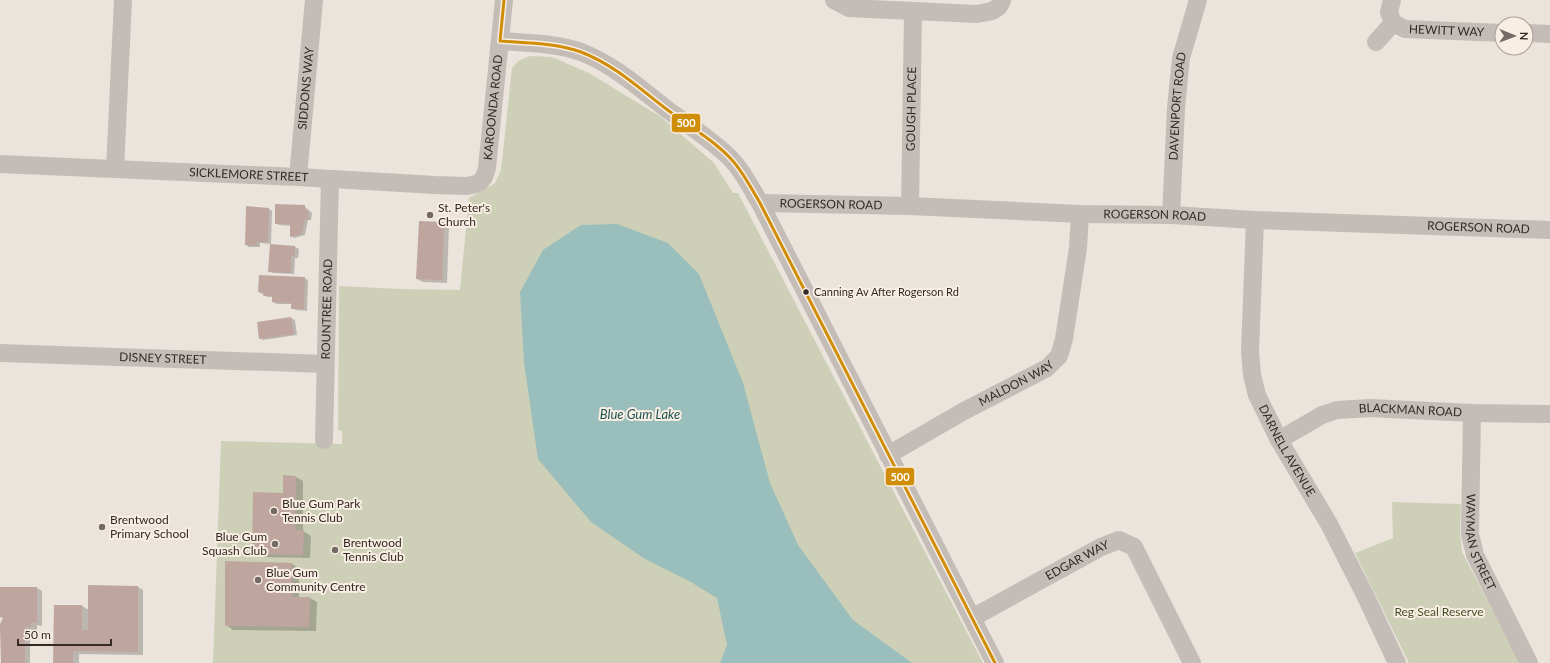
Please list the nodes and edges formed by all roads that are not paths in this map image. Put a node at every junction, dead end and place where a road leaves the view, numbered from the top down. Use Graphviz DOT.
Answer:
graph roads {
  1 [pos="123,0"];
  2 [pos="314,0"];
  3 [pos="504,0"];
  4 [pos="834,0"];
  5 [pos="1002,0"];
  6 [pos="1198,0"];
  7 [pos="1392,0"];
  8 [pos="913,12"];
  9 [pos="1393,23"];
  10 [pos="1494,33"];
  11 [pos="1534,33"];
  12 [pos="1550,34"];
  13 [pos="500,41"];
  14 [pos="1376,42"];
  15 [pos="0,164"];
  16 [pos="115,168"];
  17 [pos="487,168"];
  18 [pos="298,177"];
  19 [pos="330,179"];
  20 [pos="760,203"];
  21 [pos="910,206"];
  22 [pos="1080,214"];
  23 [pos="1171,215"];
  24 [pos="1255,220"];
  25 [pos="1550,230"];
  26 [pos="0,353"];
  27 [pos="325,364"];
  28 [pos="1472,413"];
  29 [pos="1550,414"];
  30 [pos="324,440"];
  31 [pos="1279,440"];
  32 [pos="888,455"];
  33 [pos="972,618"];
  34 [pos="995,663"];
  35 [pos="1192,663"];
  36 [pos="1396,663"];
  37 [pos="1529,663"];
  1 -- 16 [label="street"];
  2 -- 18 [label="street, SIDDONS WAY"];
  3 -- 13 [label="street, KAROONDA ROAD"];
  4 -- 8 [label="street"];
  5 -- 8 [label="street"];
  6 -- 23 [label="street, DAVENPORT ROAD"];
  7 -- 9 [label="street, HEWITT WAY"];
  8 -- 21 [label="street, GOUGH PLACE"];
  9 -- 10 [label="street, HEWITT WAY"];
  9 -- 14 [label="street, HEWITT WAY"];
  11 -- 12 [label="street"];
  13 -- 17 [label="street, KAROONDA ROAD"];
  13 -- 20 [label="street"];
  15 -- 16 [label="street, SICKLEMORE STREET"];
  16 -- 18 [label="street, SICKLEMORE STREET"];
  17 -- 19 [label="street, SICKLEMORE STREET"];
  18 -- 19 [label="street, SICKLEMORE STREET"];
  19 -- 27 [label="street, ROUNTREE ROAD"];
  20 -- 21 [label="street, ROGERSON ROAD"];
  20 -- 32 [label="street"];
  21 -- 22 [label="street, ROGERSON ROAD"];
  22 -- 23 [label="street, ROGERSON ROAD"];
  22 -- 32 [label="street, MALDON WAY"];
  23 -- 24 [label="street, ROGERSON ROAD"];
  24 -- 25 [label="street, ROGERSON ROAD"];
  24 -- 31 [label="street, DARNELL AVENUE"];
  26 -- 27 [label="street, DISNEY STREET"];
  27 -- 30 [label="street, ROUNTREE ROAD"];
  28 -- 29 [label="street, BLACKMAN ROAD"];
  28 -- 31 [label="street, BLACKMAN ROAD"];
  28 -- 37 [label="street, WAYMAN STREET"];
  31 -- 36 [label="street, DARNELL AVENUE"];
  32 -- 33 [label="street"];
  33 -- 34 [label="street"];
  33 -- 35 [label="street, EDGAR WAY"];
}
